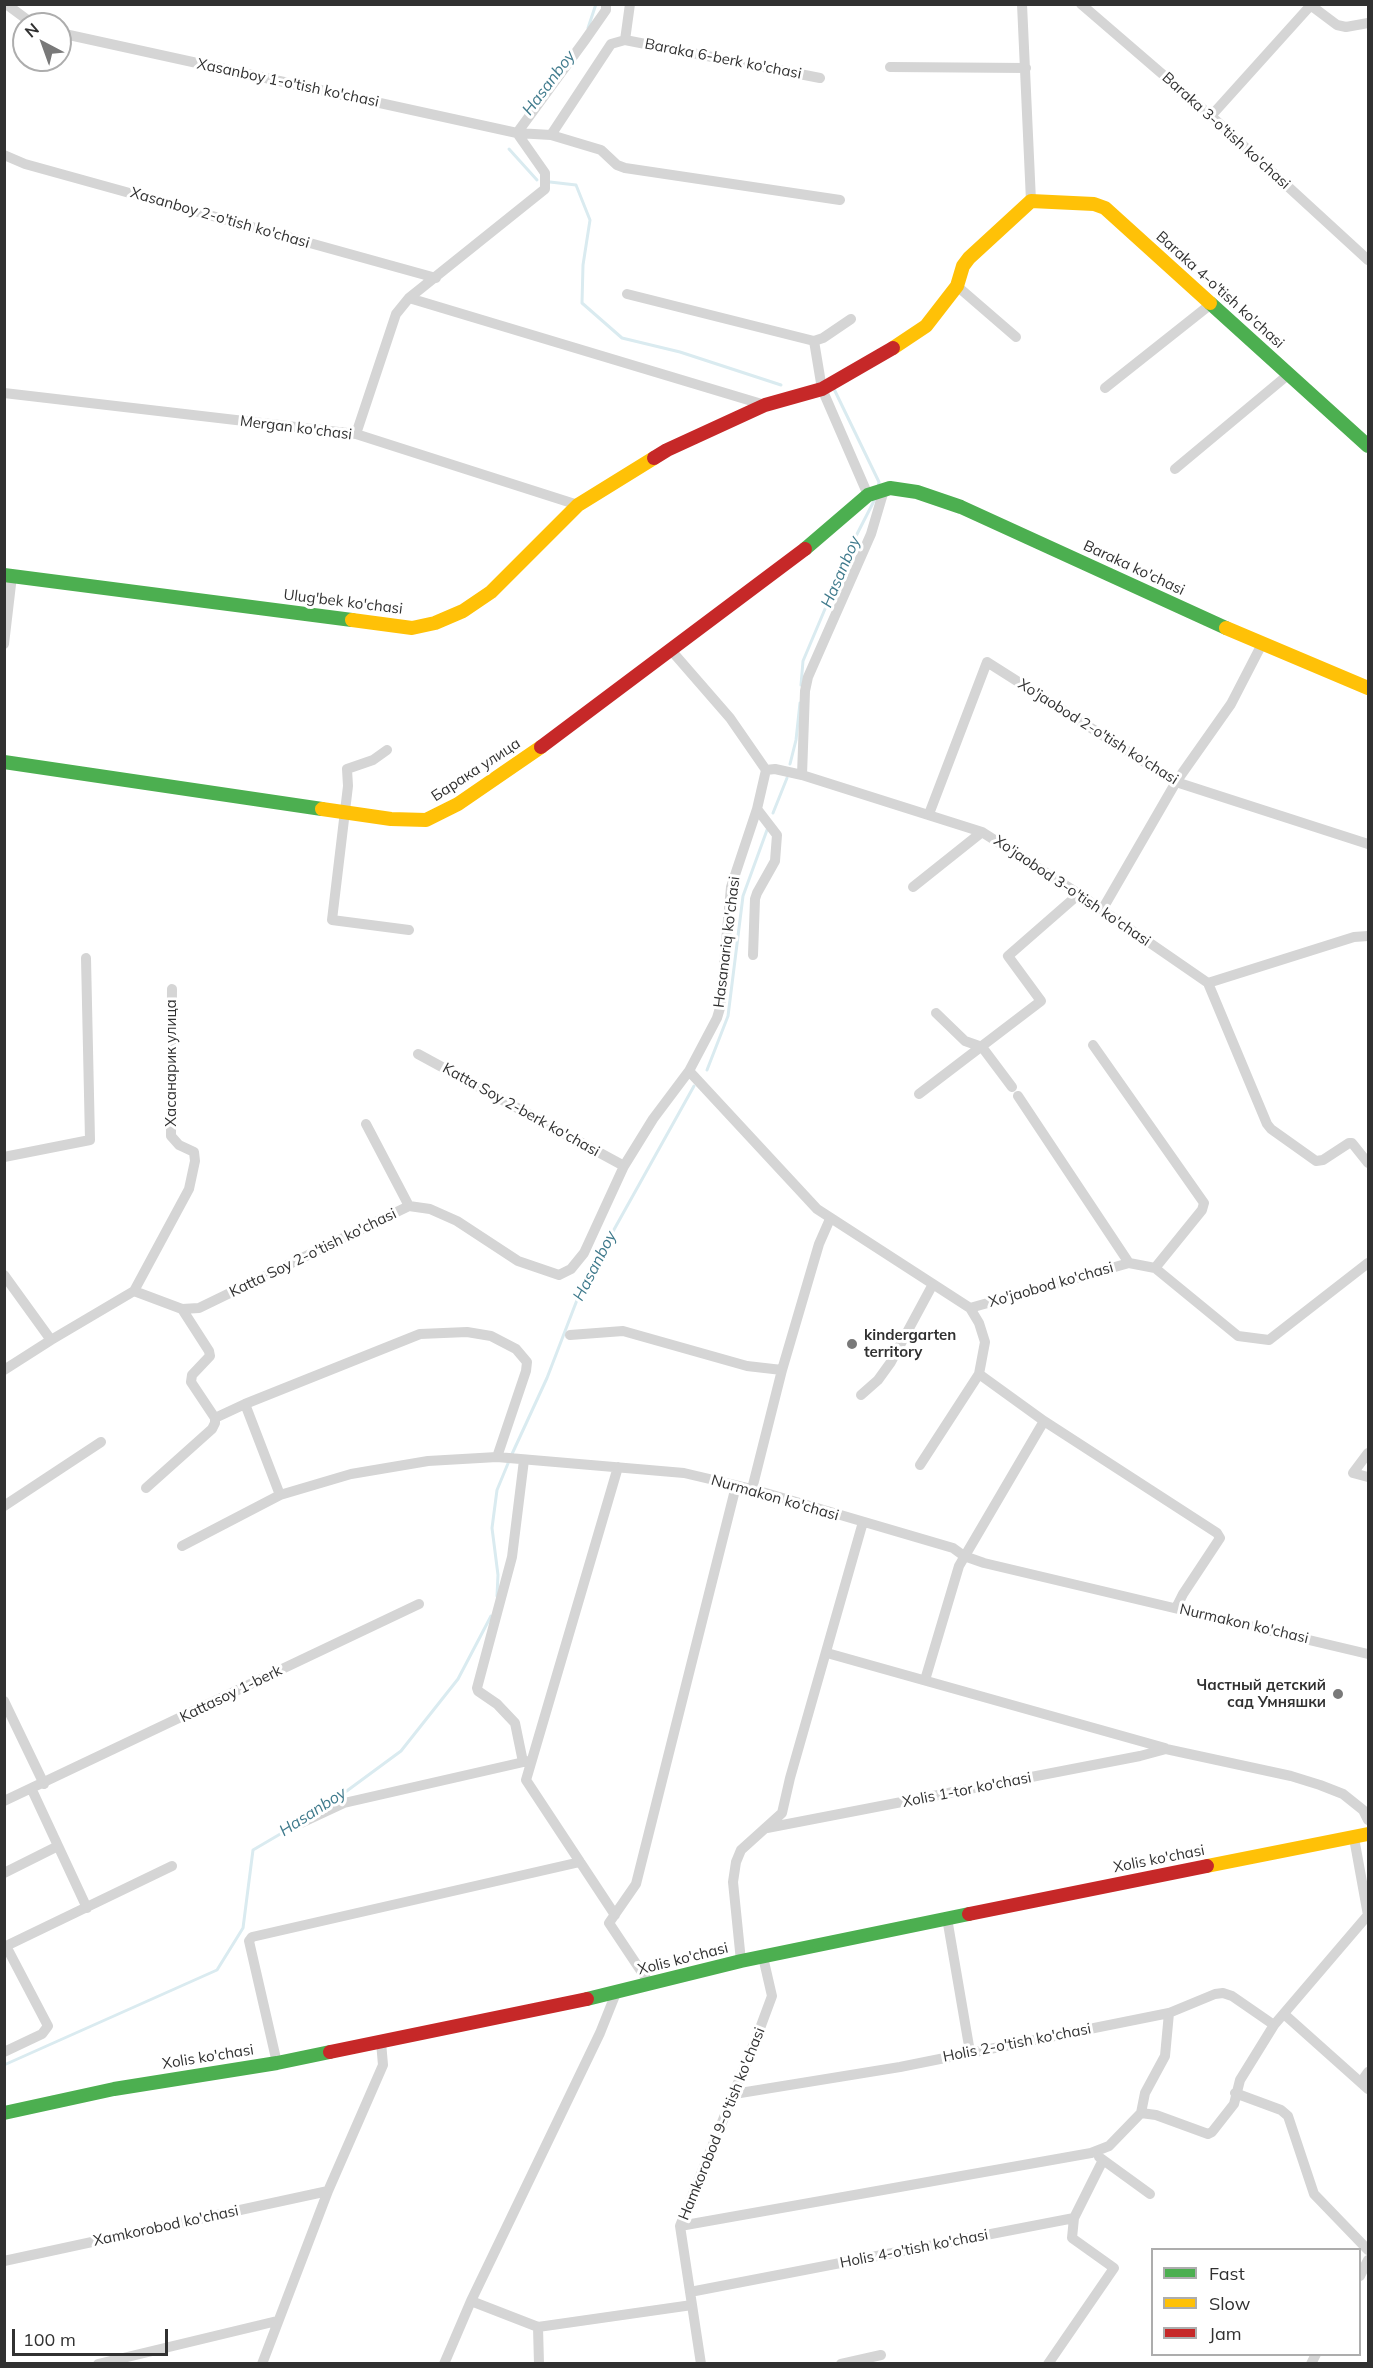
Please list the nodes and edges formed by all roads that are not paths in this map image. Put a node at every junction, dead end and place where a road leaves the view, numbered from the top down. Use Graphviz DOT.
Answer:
graph roads {
  1 [pos="606,4"];
  2 [pos="630,4"];
  3 [pos="1022,4"];
  4 [pos="1081,4"];
  5 [pos="1310,5"];
  6 [pos="1364,23"];
  7 [pos="1368,32"];
  8 [pos="72,36"];
  9 [pos="625,40"];
  10 [pos="890,67"];
  11 [pos="1026,68"];
  12 [pos="820,78"];
  13 [pos="1211,116"];
  14 [pos="517,133"];
  15 [pos="551,135"];
  16 [pos="4,155"];
  17 [pos="840,200"];
  18 [pos="1031,201"];
  19 [pos="1368,260"];
  20 [pos="436,278"];
  21 [pos="957,286"];
  22 [pos="627,294"];
  23 [pos="409,298"];
  24 [pos="1211,303"];
  25 [pos="851,319"];
  26 [pos="1016,337"];
  27 [pos="814,341"];
  28 [pos="1289,374"];
  29 [pos="1105,388"];
  30 [pos="822,389"];
  31 [pos="4,393"];
  32 [pos="765,405"];
  33 [pos="356,434"];
  34 [pos="1368,446"];
  35 [pos="1175,470"];
  36 [pos="874,493"];
  37 [pos="578,506"];
  38 [pos="8,576"];
  39 [pos="4,644"];
  40 [pos="1262,644"];
  41 [pos="670,649"];
  42 [pos="1368,688"];
  43 [pos="387,750"];
  44 [pos="4,762"];
  45 [pos="766,770"];
  46 [pos="802,775"];
  47 [pos="1176,782"];
  48 [pos="757,809"];
  49 [pos="345,811"];
  50 [pos="929,814"];
  51 [pos="982,832"];
  52 [pos="1368,844"];
  53 [pos="913,887"];
  54 [pos="1079,894"];
  55 [pos="1102,910"];
  56 [pos="408,930"];
  57 [pos="1368,936"];
  58 [pos="753,954"];
  59 [pos="86,958"];
  60 [pos="1208,983"];
  61 [pos="172,989"];
  62 [pos="936,1013"];
  63 [pos="1093,1045"];
  64 [pos="982,1047"];
  65 [pos="417,1054"];
  66 [pos="689,1071"];
  67 [pos="919,1094"];
  68 [pos="366,1124"];
  69 [pos="4,1157"];
  70 [pos="1368,1163"];
  71 [pos="624,1166"];
  72 [pos="410,1206"];
  73 [pos="830,1218"];
  74 [pos="1129,1263"];
  75 [pos="1368,1263"];
  76 [pos="1155,1268"];
  77 [pos="4,1275"];
  78 [pos="933,1284"];
  79 [pos="134,1291"];
  80 [pos="970,1308"];
  81 [pos="182,1309"];
  82 [pos="570,1335"];
  83 [pos="51,1340"];
  84 [pos="4,1370"];
  85 [pos="782,1370"];
  86 [pos="979,1374"];
  87 [pos="861,1395"];
  88 [pos="246,1404"];
  89 [pos="215,1418"];
  90 [pos="1044,1421"];
  91 [pos="101,1442"];
  92 [pos="1368,1453"];
  93 [pos="497,1457"];
  94 [pos="524,1460"];
  95 [pos="920,1465"];
  96 [pos="618,1467"];
  97 [pos="1368,1477"];
  98 [pos="736,1486"];
  99 [pos="146,1488"];
  100 [pos="752,1489"];
  101 [pos="280,1495"];
  102 [pos="4,1506"];
  103 [pos="863,1522"];
  104 [pos="182,1546"];
  105 [pos="964,1556"];
  106 [pos="418,1604"];
  107 [pos="1176,1608"];
  108 [pos="827,1653"];
  109 [pos="1368,1654"];
  110 [pos="925,1680"];
  111 [pos="4,1701"];
  112 [pos="1166,1749"];
  113 [pos="527,1761"];
  114 [pos="44,1784"];
  115 [pos="32,1790"];
  116 [pos="4,1802"];
  117 [pos="1368,1820"];
  118 [pos="301,1823"];
  119 [pos="767,1828"];
  120 [pos="1368,1834"];
  121 [pos="1354,1838"];
  122 [pos="58,1846"];
  123 [pos="580,1862"];
  124 [pos="172,1866"];
  125 [pos="4,1873"];
  126 [pos="87,1908"];
  127 [pos="615,1915"];
  128 [pos="947,1918"];
  129 [pos="5,1947"];
  130 [pos="763,1957"];
  131 [pos="741,1961"];
  132 [pos="649,1983"];
  133 [pos="616,1993"];
  134 [pos="1169,2013"];
  135 [pos="1284,2014"];
  136 [pos="1274,2025"];
  137 [pos="381,2042"];
  138 [pos="4,2052"];
  139 [pos="970,2052"];
  140 [pos="278,2063"];
  141 [pos="1368,2072"];
  142 [pos="1365,2085"];
  143 [pos="1235,2093"];
  144 [pos="734,2094"];
  145 [pos="4,2113"];
  146 [pos="1141,2113"];
  147 [pos="1091,2153"];
  148 [pos="1103,2160"];
  149 [pos="328,2191"];
  150 [pos="1150,2194"];
  151 [pos="1074,2218"];
  152 [pos="680,2226"];
  153 [pos="1368,2250"];
  154 [pos="4,2261"];
  155 [pos="690,2292"];
  156 [pos="471,2301"];
  157 [pos="692,2306"];
  158 [pos="277,2321"];
  159 [pos="538,2326"];
  160 [pos="881,2355"];
  161 [pos="98,2364"];
  162 [pos="262,2364"];
  163 [pos="444,2364"];
  164 [pos="539,2364"];
  165 [pos="701,2364"];
  166 [pos="841,2364"];
  167 [pos="1048,2364"];
  1 -- 14 [label="street"];
  2 -- 9 [label="street"];
  3 -- 11 [label="street"];
  4 -- 13 [label="street, Baraka 3-o'tish ko'chasi"];
  5 -- 6 [label="street"];
  5 -- 13 [label="street"];
  6 -- 7 [label="street"];
  8 -- 14 [label="street, Xasanboy 1-o'tish ko'chasi"];
  9 -- 12 [label="street, Baraka 6-berk ko'chasi"];
  9 -- 15 [label="street"];
  10 -- 11 [label="street"];
  11 -- 18 [label="street"];
  13 -- 19 [label="street, Baraka 3-o'tish ko'chasi"];
  14 -- 15 [label="street, Xasanboy 1-o'tish ko'chasi"];
  14 -- 20 [label="street"];
  15 -- 17 [label="street"];
  16 -- 20 [label="street, Xasanboy 2-o'tish ko'chasi"];
  18 -- 21 [label="street"];
  18 -- 24 [label="street, Baraka 4-o'tish ko'chasi"];
  20 -- 23 [label="street"];
  21 -- 26 [label="street"];
  21 -- 30 [label="street"];
  22 -- 27 [label="street"];
  23 -- 32 [label="street"];
  23 -- 33 [label="street"];
  24 -- 28 [label="street, Baraka 4-o'tish ko'chasi"];
  24 -- 29 [label="street"];
  25 -- 27 [label="street"];
  27 -- 30 [label="street"];
  28 -- 34 [label="street, Baraka 4-o'tish ko'chasi"];
  28 -- 35 [label="street"];
  30 -- 32 [label="street, Ulug'bek ko'chasi"];
  30 -- 36 [label="street"];
  31 -- 33 [label="street, Mergan ko'chasi"];
  32 -- 37 [label="street, Ulug'bek ko'chasi"];
  33 -- 37 [label="street, Mergan ko'chasi"];
  36 -- 40 [label="street, Baraka ko'chasi"];
  36 -- 41 [label="street, Барака улица"];
  36 -- 46 [label="street"];
  37 -- 38 [label="street, Ulug'bek ko'chasi"];
  38 -- 39 [label="street"];
  40 -- 42 [label="street, Baraka ko'chasi"];
  40 -- 47 [label="street"];
  41 -- 45 [label="street"];
  41 -- 49 [label="street, Барака улица"];
  43 -- 49 [label="street"];
  44 -- 49 [label="street, Барака улица"];
  45 -- 46 [label="street"];
  45 -- 48 [label="street, Hasanariq ko'chasi"];
  46 -- 50 [label="street"];
  47 -- 50 [label="street, Xo'jaobod 2-o'tish ko'chasi"];
  47 -- 52 [label="street, Xo'jaobod 2-o'tish ko'chasi"];
  47 -- 55 [label="street"];
  48 -- 58 [label="street, Hasanariq ko'chasi"];
  48 -- 66 [label="street, Hasanariq ko'chasi"];
  49 -- 56 [label="street"];
  50 -- 51 [label="street, Xo'jaobod 3-o'tish ko'chasi"];
  51 -- 53 [label="street"];
  51 -- 54 [label="street, Xo'jaobod 3-o'tish ko'chasi"];
  54 -- 55 [label="street, Xo'jaobod 3-o'tish ko'chasi"];
  54 -- 64 [label="street"];
  55 -- 60 [label="street, Xo'jaobod 3-o'tish ko'chasi"];
  57 -- 60 [label="street"];
  59 -- 69 [label="street"];
  60 -- 70 [label="street"];
  61 -- 79 [label="street, Хасанарик улица"];
  62 -- 64 [label="street"];
  63 -- 76 [label="street"];
  64 -- 67 [label="street"];
  64 -- 74 [label="street"];
  65 -- 71 [label="street, Katta Soy 2-berk ko'chasi"];
  66 -- 71 [label="street, Katta Soy 2-o'tish ko'chasi"];
  66 -- 73 [label="street, Xo'jaobod ko'chasi"];
  68 -- 72 [label="street"];
  71 -- 72 [label="street, Katta Soy 2-o'tish ko'chasi"];
  72 -- 81 [label="street, Katta Soy 2-o'tish ko'chasi"];
  73 -- 78 [label="street, Xo'jaobod ko'chasi"];
  73 -- 85 [label="street"];
  74 -- 76 [label="street, Xo'jaobod ko'chasi"];
  74 -- 80 [label="street, Xo'jaobod ko'chasi"];
  75 -- 76 [label="street, Xo'jaobod ko'chasi"];
  77 -- 83 [label="street"];
  78 -- 80 [label="street, Xo'jaobod ko'chasi"];
  78 -- 87 [label="street"];
  79 -- 81 [label="street"];
  79 -- 83 [label="street"];
  80 -- 86 [label="street, Xo'jaobod ko'chasi"];
  81 -- 89 [label="street"];
  82 -- 85 [label="street"];
  83 -- 84 [label="street"];
  85 -- 100 [label="street"];
  86 -- 90 [label="street"];
  86 -- 95 [label="street"];
  88 -- 89 [label="street"];
  88 -- 93 [label="street"];
  88 -- 101 [label="street"];
  89 -- 99 [label="street"];
  90 -- 105 [label="street"];
  90 -- 107 [label="street"];
  91 -- 102 [label="street"];
  92 -- 97 [label="street"];
  93 -- 94 [label="street, Nurmakon ko'chasi"];
  93 -- 101 [label="street, Nurmakon ko'chasi"];
  94 -- 96 [label="street, Nurmakon ko'chasi"];
  94 -- 113 [label="street"];
  96 -- 98 [label="street, Nurmakon ko'chasi"];
  96 -- 113 [label="street"];
  98 -- 100 [label="street, Nurmakon ko'chasi"];
  98 -- 127 [label="street"];
  100 -- 103 [label="street, Nurmakon ko'chasi"];
  101 -- 104 [label="street, Nurmakon ko'chasi"];
  103 -- 105 [label="street, Nurmakon ko'chasi"];
  103 -- 108 [label="street"];
  105 -- 107 [label="street, Nurmakon ko'chasi"];
  105 -- 110 [label="street"];
  106 -- 114 [label="street, Kattasoy 1-berk"];
  107 -- 109 [label="street, Nurmakon ko'chasi"];
  108 -- 110 [label="street, Xolis 1-tor ko'chasi"];
  108 -- 119 [label="street"];
  110 -- 112 [label="street, Xolis 1-tor ko'chasi"];
  111 -- 114 [label="street"];
  112 -- 117 [label="street, Xolis 1-tor ko'chasi"];
  112 -- 119 [label="street, Xolis 1-tor ko'chasi"];
  113 -- 118 [label="street"];
  113 -- 123 [label="street"];
  114 -- 115 [label="street, Kattasoy 1-berk"];
  115 -- 116 [label="street, Kattasoy 1-berk"];
  115 -- 122 [label="street"];
  119 -- 131 [label="street"];
  120 -- 121 [label="street, Xolis ko'chasi"];
  121 -- 128 [label="street, Xolis ko'chasi"];
  121 -- 135 [label="street"];
  122 -- 125 [label="street"];
  122 -- 126 [label="street"];
  123 -- 127 [label="street"];
  123 -- 140 [label="street"];
  124 -- 126 [label="street"];
  126 -- 129 [label="street"];
  127 -- 132 [label="street"];
  128 -- 130 [label="street, Xolis ko'chasi"];
  128 -- 139 [label="street"];
  129 -- 138 [label="street"];
  130 -- 131 [label="street, Xolis ko'chasi"];
  130 -- 144 [label="street, Hamkorobod 9-o'tish ko'chasi"];
  131 -- 132 [label="street, Xolis ko'chasi"];
  132 -- 133 [label="street, Xolis ko'chasi"];
  133 -- 137 [label="street, Xolis ko'chasi"];
  133 -- 156 [label="street"];
  134 -- 136 [label="street, Holis 2-o'tish ko'chasi"];
  134 -- 139 [label="street, Holis 2-o'tish ko'chasi"];
  134 -- 146 [label="street"];
  135 -- 136 [label="street"];
  135 -- 142 [label="street"];
  136 -- 143 [label="street"];
  137 -- 140 [label="street, Xolis ko'chasi"];
  137 -- 149 [label="street"];
  139 -- 144 [label="street, Holis 2-o'tish ko'chasi"];
  140 -- 145 [label="street, Xolis ko'chasi"];
  141 -- 142 [label="street"];
  143 -- 146 [label="street"];
  143 -- 153 [label="street"];
  144 -- 152 [label="street, Hamkorobod 9-o'tish ko'chasi"];
  146 -- 147 [label="street"];
  147 -- 148 [label="street"];
  147 -- 152 [label="street"];
  148 -- 150 [label="street"];
  148 -- 151 [label="street"];
  149 -- 154 [label="street, Xamkorobod ko'chasi"];
  149 -- 158 [label="street"];
  151 -- 155 [label="street, Holis 4-o'tish ko'chasi"];
  151 -- 167 [label="street"];
  152 -- 155 [label="street, Hamkorobod 9-o'tish ko'chasi"];
  155 -- 157 [label="street, Hamkorobod 9-o'tish ko'chasi"];
  156 -- 159 [label="street"];
  156 -- 163 [label="street"];
  157 -- 159 [label="street"];
  157 -- 165 [label="street, Hamkorobod 9-o'tish ko'chasi"];
  158 -- 161 [label="street"];
  158 -- 162 [label="street"];
  159 -- 164 [label="street"];
  160 -- 166 [label="street"];
}
